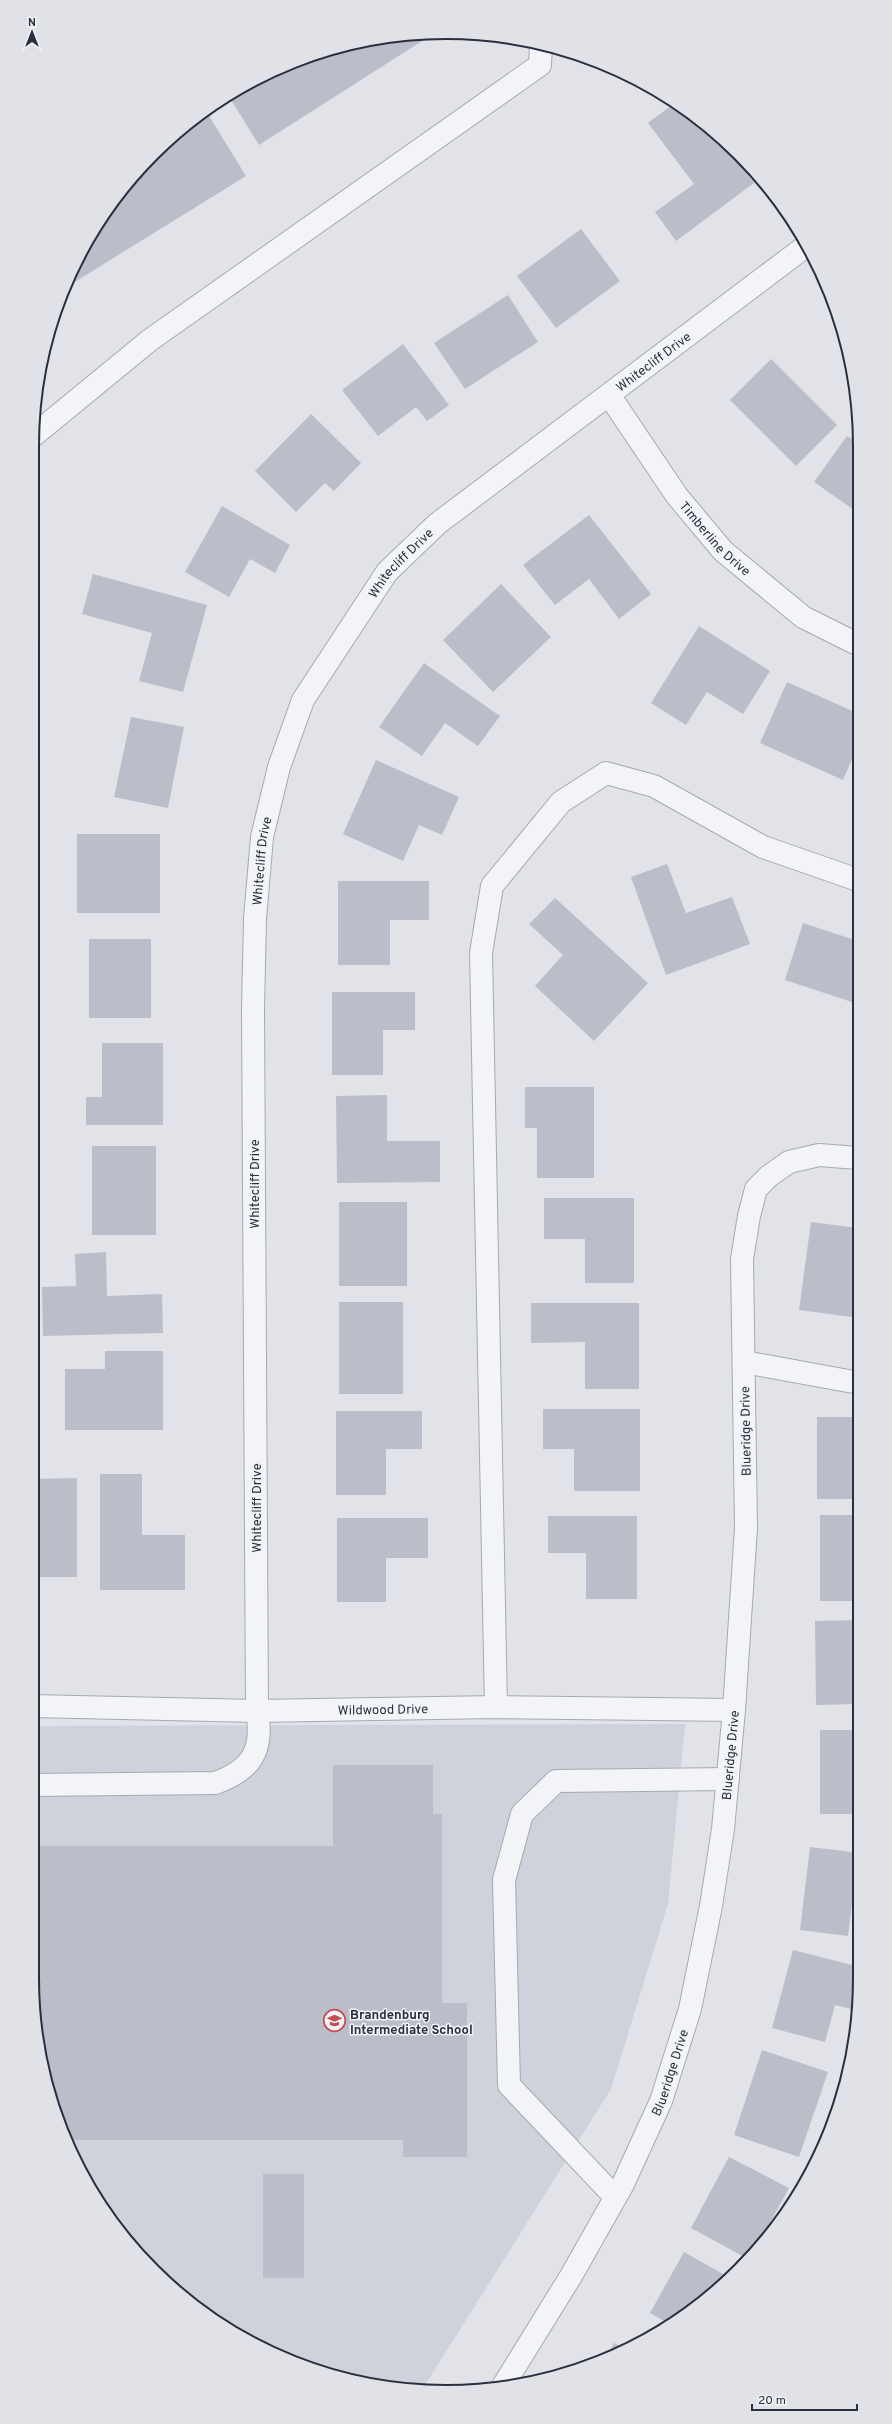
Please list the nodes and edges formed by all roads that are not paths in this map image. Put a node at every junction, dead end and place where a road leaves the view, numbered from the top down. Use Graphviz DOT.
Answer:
graph roads {
  1 [pos="541,51"];
  2 [pos="802,249"];
  3 [pos="609,395"];
  4 [pos="40,431"];
  5 [pos="853,642"];
  6 [pos="853,878"];
  7 [pos="853,1158"];
  8 [pos="744,1362"];
  9 [pos="853,1382"];
  10 [pos="39,1706"];
  11 [pos="496,1707"];
  12 [pos="734,1710"];
  13 [pos="257,1711"];
  14 [pos="728,1779"];
  15 [pos="39,1785"];
  16 [pos="616,2197"];
  17 [pos="506,2381"];
  1 -- 4 [label="street"];
  2 -- 3 [label="street, Whitecliff Drive"];
  3 -- 5 [label="street, Timberline Drive"];
  3 -- 13 [label="street, Whitecliff Drive"];
  6 -- 11 [label="street"];
  7 -- 8 [label="street, Blueridge Drive"];
  8 -- 9 [label="street"];
  8 -- 12 [label="street, Blueridge Drive"];
  10 -- 13 [label="street, Wildwood Drive"];
  11 -- 12 [label="street, Wildwood Drive"];
  11 -- 13 [label="street, Wildwood Drive"];
  12 -- 14 [label="street, Blueridge Drive"];
  13 -- 15 [label="street, Whitecliff Drive"];
  14 -- 16 [label="street, Blueridge Drive"];
  14 -- 16 [label="street"];
  16 -- 17 [label="street, Blueridge Drive"];
}
